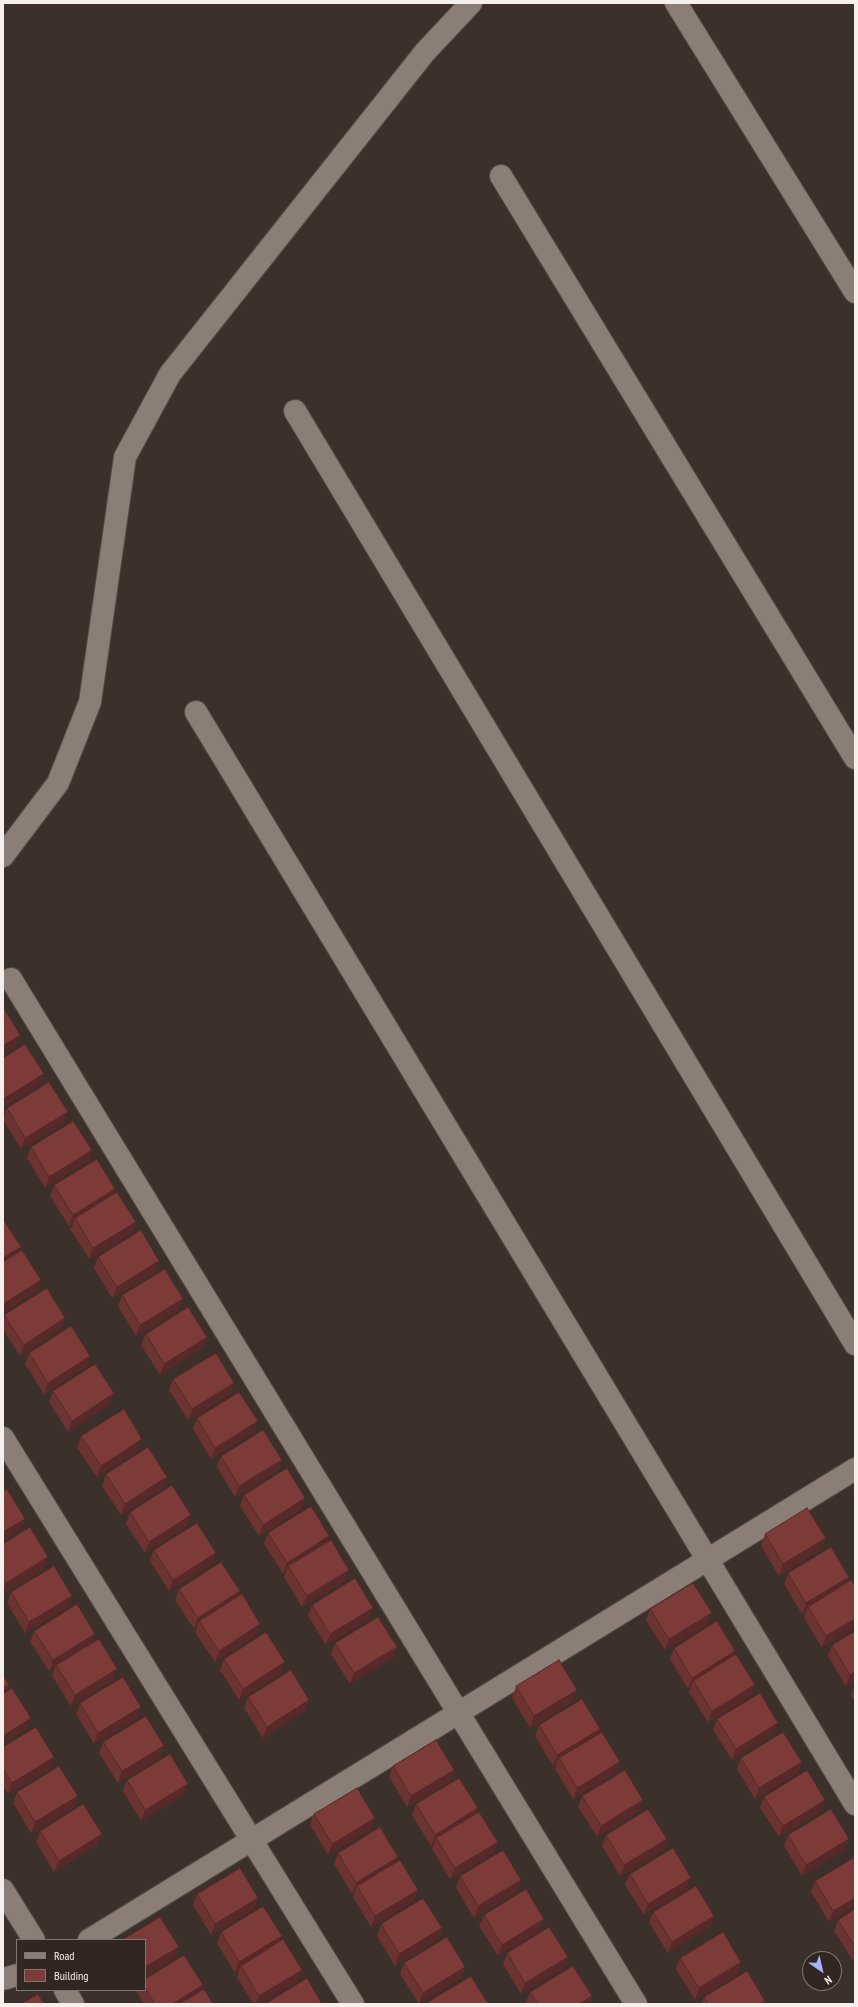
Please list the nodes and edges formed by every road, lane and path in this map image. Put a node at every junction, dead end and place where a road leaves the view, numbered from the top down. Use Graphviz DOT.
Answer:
graph roads {
  1 [pos="471,3"];
  2 [pos="676,3"];
  3 [pos="501,176"];
  4 [pos="855,292"];
  5 [pos="295,411"];
  6 [pos="196,712"];
  7 [pos="855,758"];
  8 [pos="3,856"];
  9 [pos="12,979"];
  10 [pos="855,1344"];
  11 [pos="3,1438"];
  12 [pos="855,1469"];
  13 [pos="708,1560"];
  14 [pos="459,1713"];
  15 [pos="855,1804"];
  16 [pos="251,1840"];
  17 [pos="3,1890"];
  18 [pos="33,1939"];
  19 [pos="91,1939"];
  20 [pos="16,1975"];
  21 [pos="3,1979"];
  22 [pos="66,1991"];
  23 [pos="73,2004"];
  24 [pos="352,2004"];
  25 [pos="636,2004"];
  1 -- 8 [label="street"];
  2 -- 4 [label="street"];
  3 -- 7 [label="street"];
  5 -- 10 [label="street"];
  6 -- 13 [label="street"];
  9 -- 14 [label="street"];
  11 -- 16 [label="street"];
  12 -- 13 [label="street"];
  13 -- 14 [label="street"];
  13 -- 15 [label="street"];
  14 -- 16 [label="street"];
  14 -- 25 [label="street"];
  16 -- 19 [label="street"];
  16 -- 24 [label="street"];
  17 -- 18 [label="street"];
  20 -- 21 [label="street"];
  22 -- 23 [label="street"];
}
